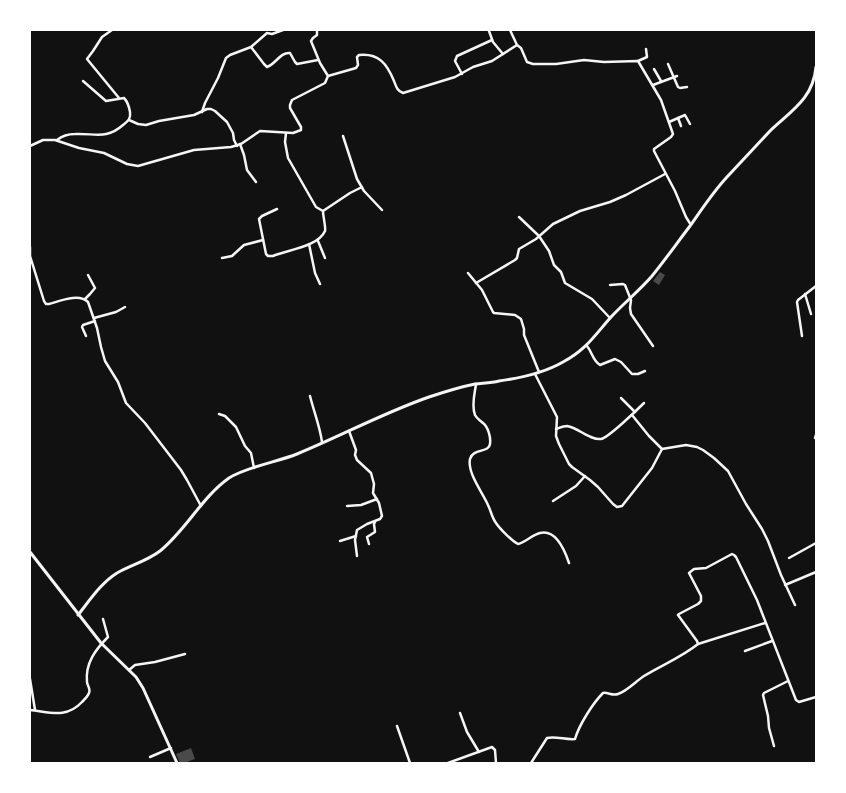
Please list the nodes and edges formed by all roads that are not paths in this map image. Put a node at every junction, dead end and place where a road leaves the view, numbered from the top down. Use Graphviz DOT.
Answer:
graph roads {
  1 [pos="112,30"];
  2 [pos="283,30"];
  3 [pos="317,30"];
  4 [pos="510,30"];
  5 [pos="489,31"];
  6 [pos="492,40"];
  7 [pos="517,45"];
  8 [pos="251,47"];
  9 [pos="646,49"];
  10 [pos="503,54"];
  11 [pos="318,60"];
  12 [pos="638,61"];
  13 [pos="668,64"];
  14 [pos="816,68"];
  15 [pos="654,69"];
  16 [pos="462,74"];
  17 [pos="328,76"];
  18 [pos="675,76"];
  19 [pos="83,80"];
  20 [pos="661,82"];
  21 [pos="653,85"];
  22 [pos="687,87"];
  23 [pos="119,98"];
  24 [pos="202,112"];
  25 [pos="677,118"];
  26 [pos="129,120"];
  27 [pos="669,122"];
  28 [pos="690,124"];
  29 [pos="681,126"];
  30 [pos="286,133"];
  31 [pos="343,136"];
  32 [pos="55,140"];
  33 [pos="238,145"];
  34 [pos="30,146"];
  35 [pos="665,174"];
  36 [pos="256,182"];
  37 [pos="362,187"];
  38 [pos="277,209"];
  39 [pos="382,210"];
  40 [pos="322,211"];
  41 [pos="519,217"];
  42 [pos="691,225"];
  43 [pos="539,236"];
  44 [pos="263,240"];
  45 [pos="318,240"];
  46 [pos="309,244"];
  47 [pos="30,247"];
  48 [pos="222,258"];
  49 [pos="325,258"];
  50 [pos="468,273"];
  51 [pos="88,275"];
  52 [pos="476,283"];
  53 [pos="320,284"];
  54 [pos="610,285"];
  55 [pos="816,286"];
  56 [pos="805,294"];
  57 [pos="630,297"];
  58 [pos="85,299"];
  59 [pos="125,307"];
  60 [pos="811,314"];
  61 [pos="610,318"];
  62 [pos="94,320"];
  63 [pos="86,336"];
  64 [pos="802,336"];
  65 [pos="586,346"];
  66 [pos="653,346"];
  67 [pos="646,371"];
  68 [pos="537,373"];
  69 [pos="476,384"];
  70 [pos="310,396"];
  71 [pos="621,398"];
  72 [pos="644,403"];
  73 [pos="219,414"];
  74 [pos="633,414"];
  75 [pos="556,429"];
  76 [pos="349,431"];
  77 [pos="322,442"];
  78 [pos="662,449"];
  79 [pos="254,468"];
  80 [pos="585,476"];
  81 [pos="376,499"];
  82 [pos="553,501"];
  83 [pos="201,506"];
  84 [pos="347,506"];
  85 [pos="376,521"];
  86 [pos="356,536"];
  87 [pos="340,541"];
  88 [pos="369,544"];
  89 [pos="816,544"];
  90 [pos="30,552"];
  91 [pos="357,556"];
  92 [pos="789,558"];
  93 [pos="569,563"];
  94 [pos="816,572"];
  95 [pos="785,585"];
  96 [pos="795,605"];
  97 [pos="78,615"];
  98 [pos="103,619"];
  99 [pos="764,623"];
  100 [pos="772,641"];
  101 [pos="101,643"];
  102 [pos="698,644"];
  103 [pos="744,651"];
  104 [pos="185,654"];
  105 [pos="128,670"];
  106 [pos="30,679"];
  107 [pos="788,681"];
  108 [pos="816,697"];
  109 [pos="30,710"];
  110 [pos="35,710"];
  111 [pos="460,713"];
  112 [pos="397,726"];
  113 [pos="774,746"];
  114 [pos="171,748"];
  115 [pos="479,752"];
  116 [pos="150,757"];
  117 [pos="178,763"];
  118 [pos="410,763"];
  119 [pos="448,763"];
  120 [pos="496,763"];
  121 [pos="531,763"];
  1 -- 23 [label="street"];
  2 -- 8 [label="street"];
  3 -- 11 [label="street"];
  4 -- 7 [label="street"];
  5 -- 6 [label="street"];
  6 -- 10 [label="street"];
  6 -- 16 [label="street"];
  7 -- 10 [label="street"];
  7 -- 12 [label="street"];
  8 -- 11 [label="street"];
  8 -- 24 [label="street"];
  9 -- 12 [label="street"];
  10 -- 16 [label="street"];
  11 -- 17 [label="street"];
  12 -- 21 [label="street"];
  13 -- 18 [label="street"];
  14 -- 42 [label="street"];
  15 -- 20 [label="street"];
  16 -- 17 [label="street"];
  17 -- 30 [label="street"];
  18 -- 20 [label="street"];
  18 -- 22 [label="street"];
  19 -- 23 [label="street"];
  20 -- 21 [label="street"];
  21 -- 27 [label="street"];
  23 -- 26 [label="street"];
  24 -- 26 [label="street"];
  24 -- 33 [label="street"];
  25 -- 27 [label="street"];
  25 -- 28 [label="street"];
  25 -- 29 [label="street"];
  26 -- 32 [label="street"];
  27 -- 35 [label="street"];
  30 -- 33 [label="street"];
  30 -- 40 [label="street"];
  31 -- 37 [label="street"];
  32 -- 33 [label="street"];
  32 -- 34 [label="street"];
  33 -- 36 [label="street"];
  35 -- 42 [label="street"];
  35 -- 43 [label="street"];
  37 -- 39 [label="street"];
  37 -- 40 [label="street"];
  38 -- 44 [label="street"];
  40 -- 45 [label="street"];
  41 -- 43 [label="street"];
  42 -- 57 [label="street"];
  43 -- 52 [label="street"];
  43 -- 61 [label="street"];
  44 -- 46 [label="street"];
  44 -- 48 [label="street"];
  45 -- 46 [label="street"];
  45 -- 49 [label="street"];
  46 -- 53 [label="street"];
  47 -- 58 [label="street"];
  50 -- 52 [label="street"];
  51 -- 58 [label="street"];
  52 -- 68 [label="street"];
  54 -- 57 [label="street"];
  55 -- 56 [label="street"];
  56 -- 60 [label="street"];
  56 -- 64 [label="street"];
  57 -- 61 [label="street"];
  57 -- 66 [label="street"];
  58 -- 62 [label="street"];
  59 -- 62 [label="street"];
  61 -- 65 [label="street"];
  62 -- 63 [label="street"];
  62 -- 83 [label="street"];
  65 -- 67 [label="street"];
  65 -- 68 [label="street"];
  68 -- 69 [label="street"];
  68 -- 75 [label="street"];
  69 -- 76 [label="street"];
  69 -- 93 [label="street"];
  70 -- 77 [label="street"];
  71 -- 74 [label="street"];
  72 -- 74 [label="street"];
  73 -- 79 [label="street"];
  74 -- 75 [label="street"];
  74 -- 78 [label="street"];
  75 -- 80 [label="street"];
  76 -- 77 [label="street"];
  76 -- 81 [label="street"];
  77 -- 79 [label="street"];
  78 -- 80 [label="street"];
  78 -- 95 [label="street"];
  79 -- 83 [label="street"];
  80 -- 82 [label="street"];
  81 -- 84 [label="street"];
  81 -- 85 [label="street"];
  83 -- 97 [label="street"];
  85 -- 86 [label="street"];
  85 -- 88 [label="street"];
  86 -- 87 [label="street"];
  86 -- 91 [label="street"];
  89 -- 92 [label="street"];
  90 -- 97 [label="street"];
  94 -- 95 [label="street"];
  95 -- 96 [label="street"];
  97 -- 101 [label="street"];
  98 -- 101 [label="street"];
  99 -- 100 [label="street"];
  99 -- 102 [label="street"];
  99 -- 102 [label="street"];
  100 -- 103 [label="street"];
  100 -- 107 [label="street"];
  101 -- 105 [label="street"];
  101 -- 110 [label="street"];
  102 -- 121 [label="street"];
  104 -- 105 [label="street"];
  105 -- 114 [label="street"];
  106 -- 110 [label="street"];
  107 -- 108 [label="street"];
  107 -- 113 [label="street"];
  109 -- 110 [label="street"];
  111 -- 115 [label="street"];
  112 -- 118 [label="street"];
  114 -- 116 [label="street"];
  114 -- 117 [label="street"];
  115 -- 119 [label="street"];
  115 -- 120 [label="street"];
}
